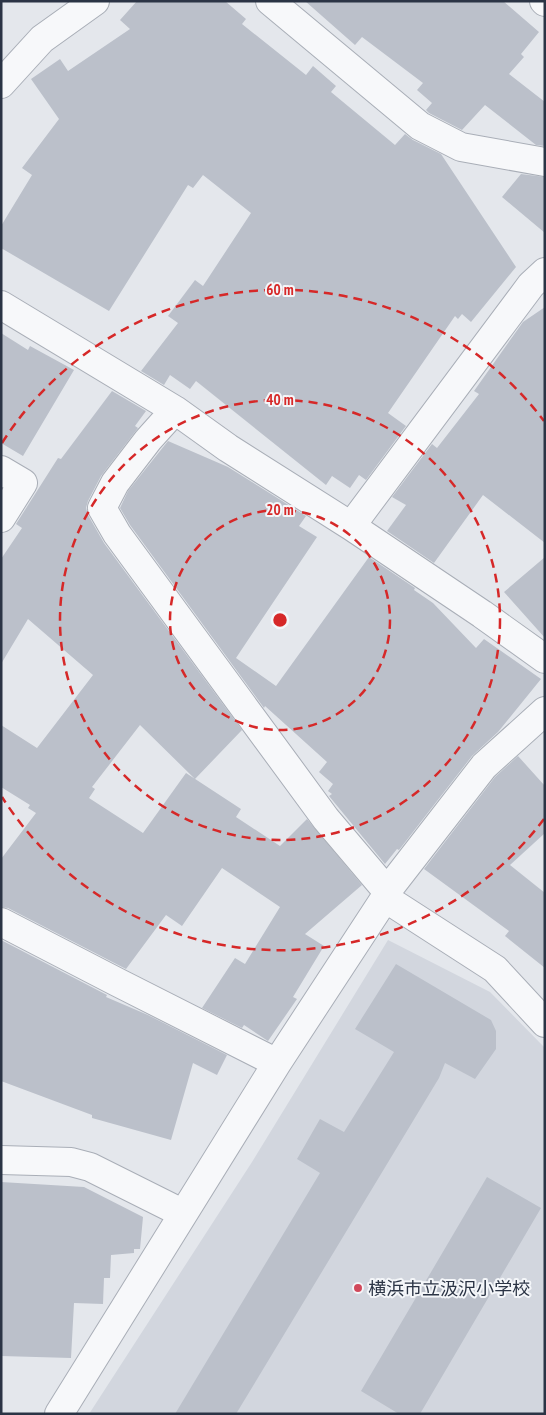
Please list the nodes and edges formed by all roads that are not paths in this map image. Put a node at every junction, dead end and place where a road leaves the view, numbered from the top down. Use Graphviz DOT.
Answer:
graph roads {
  1 [pos="95,1"];
  2 [pos="270,1"];
  3 [pos="1,84"];
  4 [pos="545,162"];
  5 [pos="545,272"];
  6 [pos="1,305"];
  7 [pos="175,410"];
  8 [pos="1,470"];
  9 [pos="1,518"];
  10 [pos="351,526"];
  11 [pos="545,659"];
  12 [pos="545,711"];
  13 [pos="386,895"];
  14 [pos="1,922"];
  15 [pos="545,1023"];
  16 [pos="277,1062"];
  17 [pos="1,1160"];
  18 [pos="182,1213"];
  19 [pos="59,1414"];
  1 -- 3 [label="street"];
  2 -- 4 [label="street"];
  5 -- 10 [label="street"];
  6 -- 7 [label="street"];
  7 -- 10 [label="street"];
  7 -- 13 [label="street"];
  8 -- 9 [label="street"];
  10 -- 11 [label="street"];
  12 -- 13 [label="street"];
  13 -- 15 [label="street"];
  13 -- 16 [label="street"];
  14 -- 16 [label="street"];
  16 -- 18 [label="street"];
  17 -- 18 [label="street"];
  18 -- 19 [label="street"];
}
